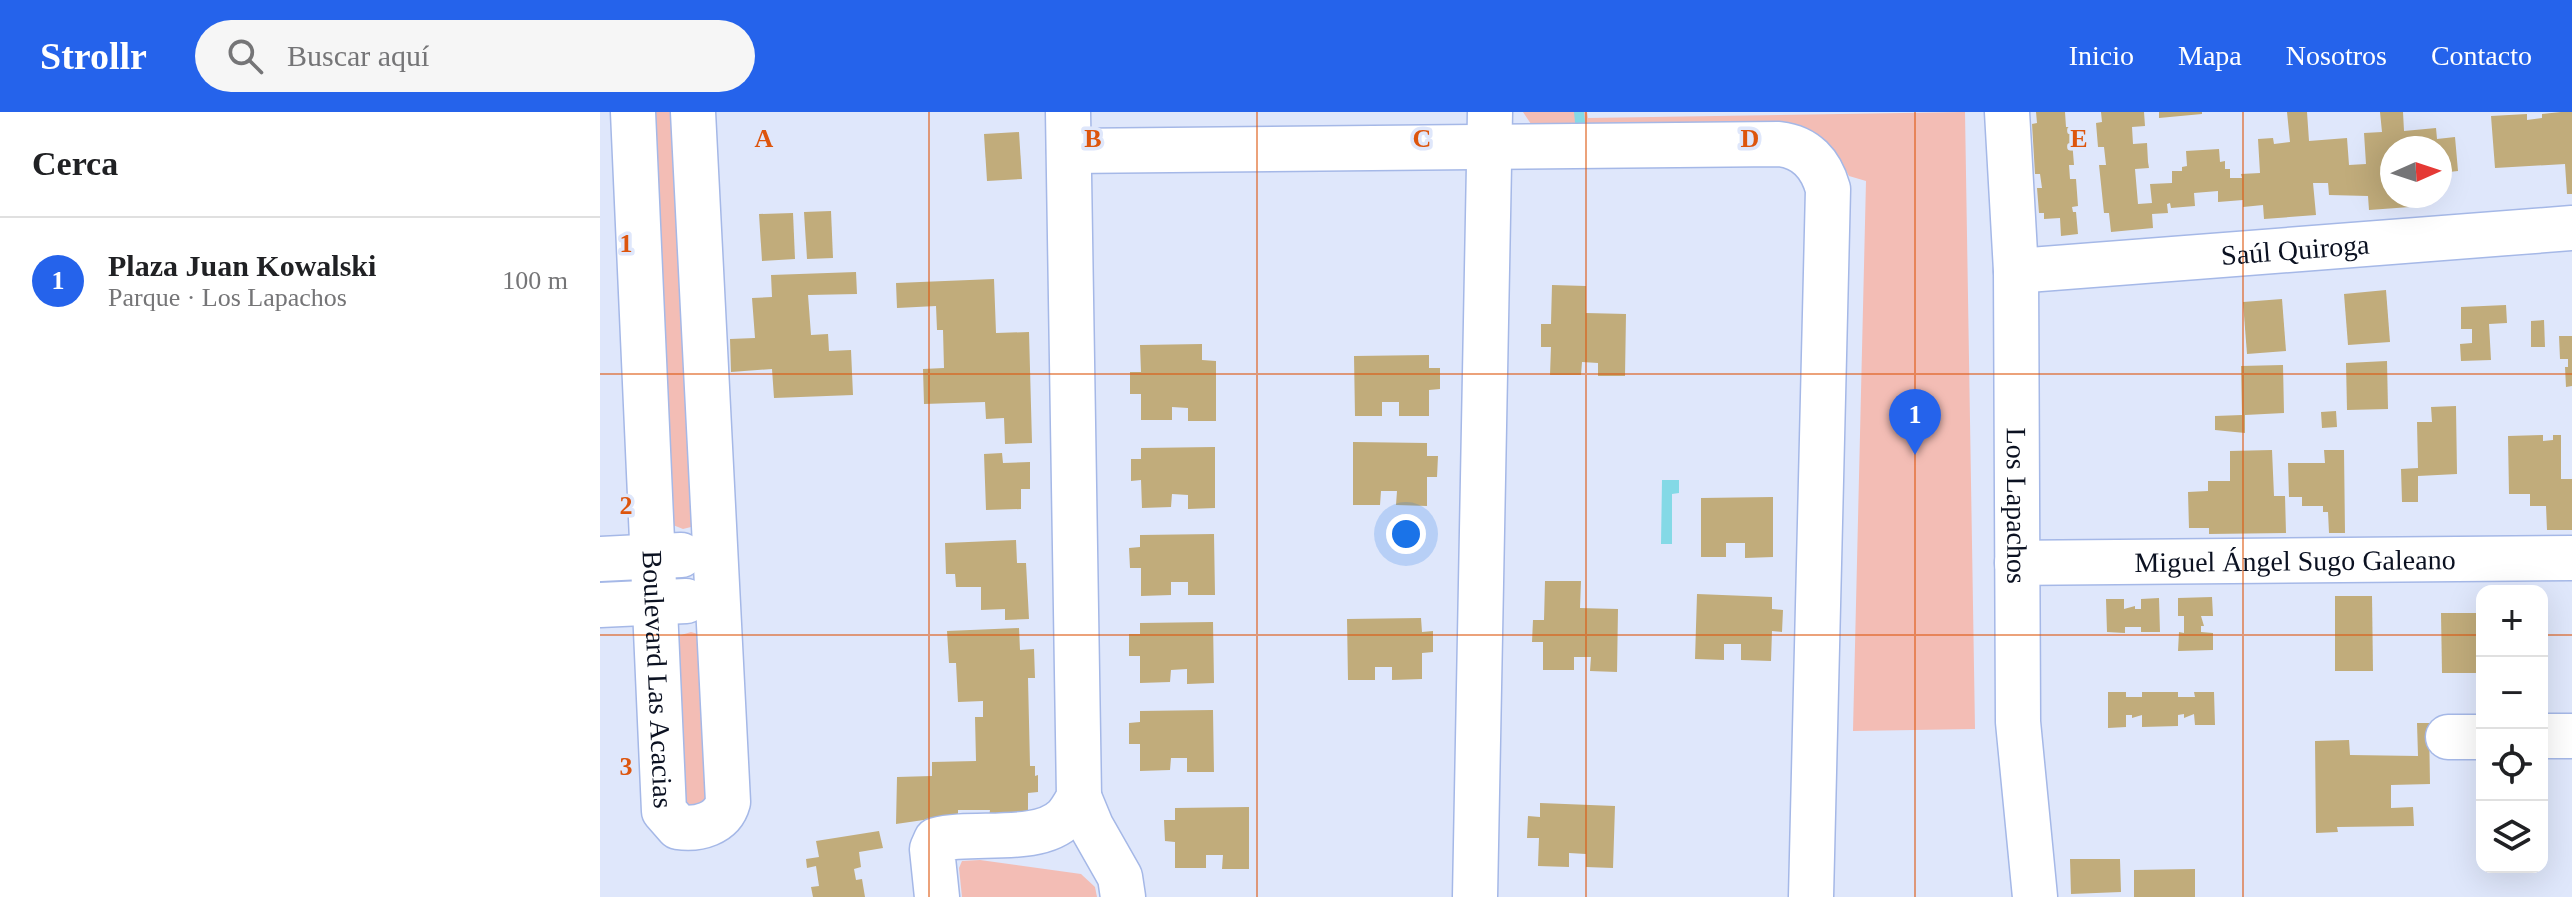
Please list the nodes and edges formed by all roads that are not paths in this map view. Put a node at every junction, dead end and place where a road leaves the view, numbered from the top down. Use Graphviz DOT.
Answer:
graph roads {
  1 [pos="633,112"];
  2 [pos="693,112"];
  3 [pos="2007,112"];
  4 [pos="1490,128"];
  5 [pos="1068,131"];
  6 [pos="2572,228"];
  7 [pos="2016,271"];
  8 [pos="715,554"];
  9 [pos="653,556"];
  10 [pos="2572,558"];
  11 [pos="600,559"];
  12 [pos="2017,563"];
  13 [pos="717,599"];
  14 [pos="655,602"];
  15 [pos="600,605"];
  16 [pos="2548,736"];
  17 [pos="2572,736"];
  18 [pos="1079,797"];
  19 [pos="937,897"];
  20 [pos="1123,897"];
  21 [pos="1475,897"];
  22 [pos="1811,897"];
  23 [pos="2035,897"];
  1 -- 9 [label="street, Boulevard Las Acacias"];
  2 -- 8 [label="street, Boulevard Las Acacias"];
  3 -- 7 [label="street, Los Lapachos"];
  4 -- 5 [label="street"];
  4 -- 21 [label="street"];
  4 -- 22 [label="street"];
  5 -- 18 [label="street"];
  6 -- 7 [label="street, Saúl Quiroga"];
  7 -- 12 [label="street, Los Lapachos"];
  8 -- 9 [label="street"];
  8 -- 13 [label="street, Boulevard Las Acacias"];
  9 -- 11 [label="street"];
  9 -- 14 [label="street, Boulevard Las Acacias"];
  10 -- 12 [label="street, Miguel Ángel Sugo Galeano"];
  12 -- 23 [label="street, Los Lapachos"];
  13 -- 14 [label="street"];
  13 -- 14 [label="street, Boulevard Las Acacias"];
  14 -- 15 [label="street"];
  16 -- 17 [label="street"];
  18 -- 19 [label="street"];
  18 -- 20 [label="street"];
}
